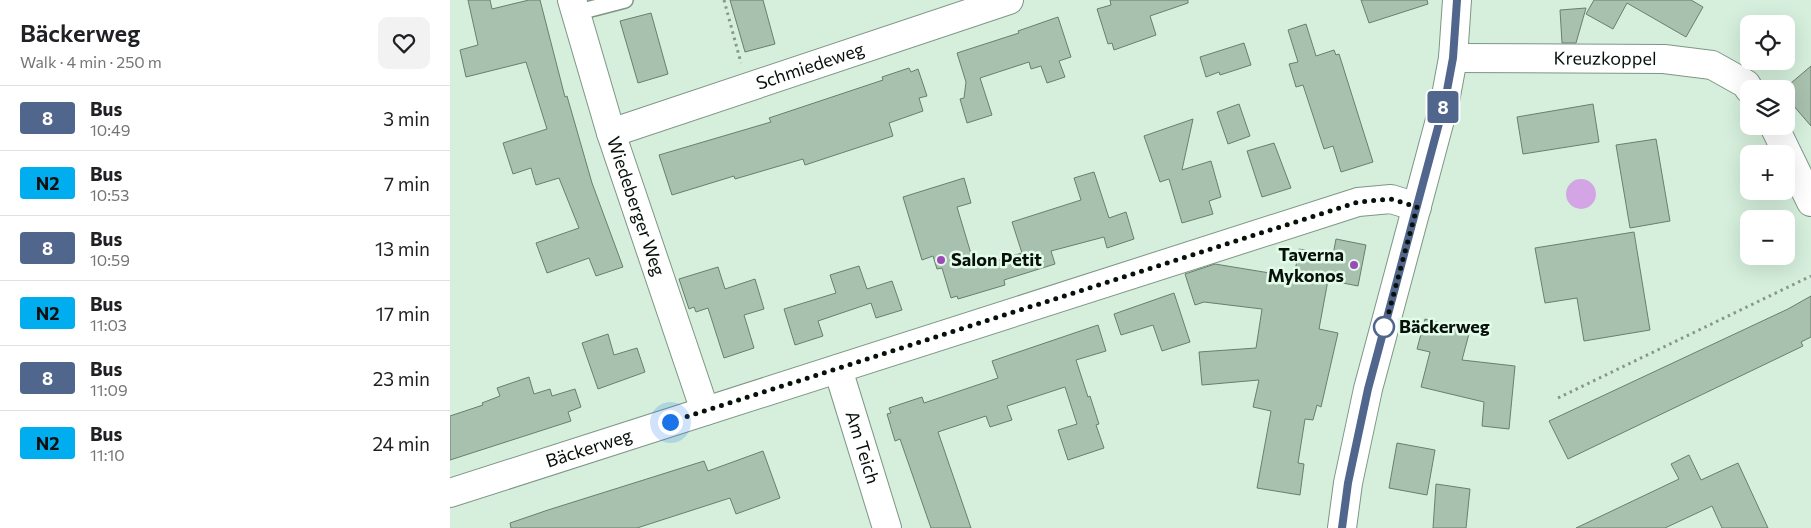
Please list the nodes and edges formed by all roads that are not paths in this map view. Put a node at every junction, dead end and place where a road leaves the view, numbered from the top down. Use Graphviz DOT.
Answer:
graph roads {
  1 [pos="624,0"];
  2 [pos="1009,0"];
  3 [pos="1457,0"];
  4 [pos="574,6"];
  5 [pos="1453,58"];
  6 [pos="1740,81"];
  7 [pos="611,133"];
  8 [pos="1778,135"];
  9 [pos="1811,202"];
  10 [pos="1417,207"];
  11 [pos="838,369"];
  12 [pos="705,411"];
  13 [pos="450,493"];
  14 [pos="887,528"];
  15 [pos="1342,528"];
  1 -- 4 [label="lane"];
  2 -- 7 [label="street, Schmiedeweg"];
  3 -- 5 [label="street"];
  4 -- 7 [label="street, Wiedeberger Weg"];
  5 -- 6 [label="street, Kreuzkoppel"];
  5 -- 10 [label="street"];
  7 -- 12 [label="street, Wiedeberger Weg"];
  8 -- 9 [label="street"];
  10 -- 11 [label="street, Bäckerweg"];
  10 -- 15 [label="street"];
  11 -- 12 [label="street, Bäckerweg"];
  11 -- 14 [label="street, Am Teich"];
  12 -- 13 [label="street, Bäckerweg"];
}
